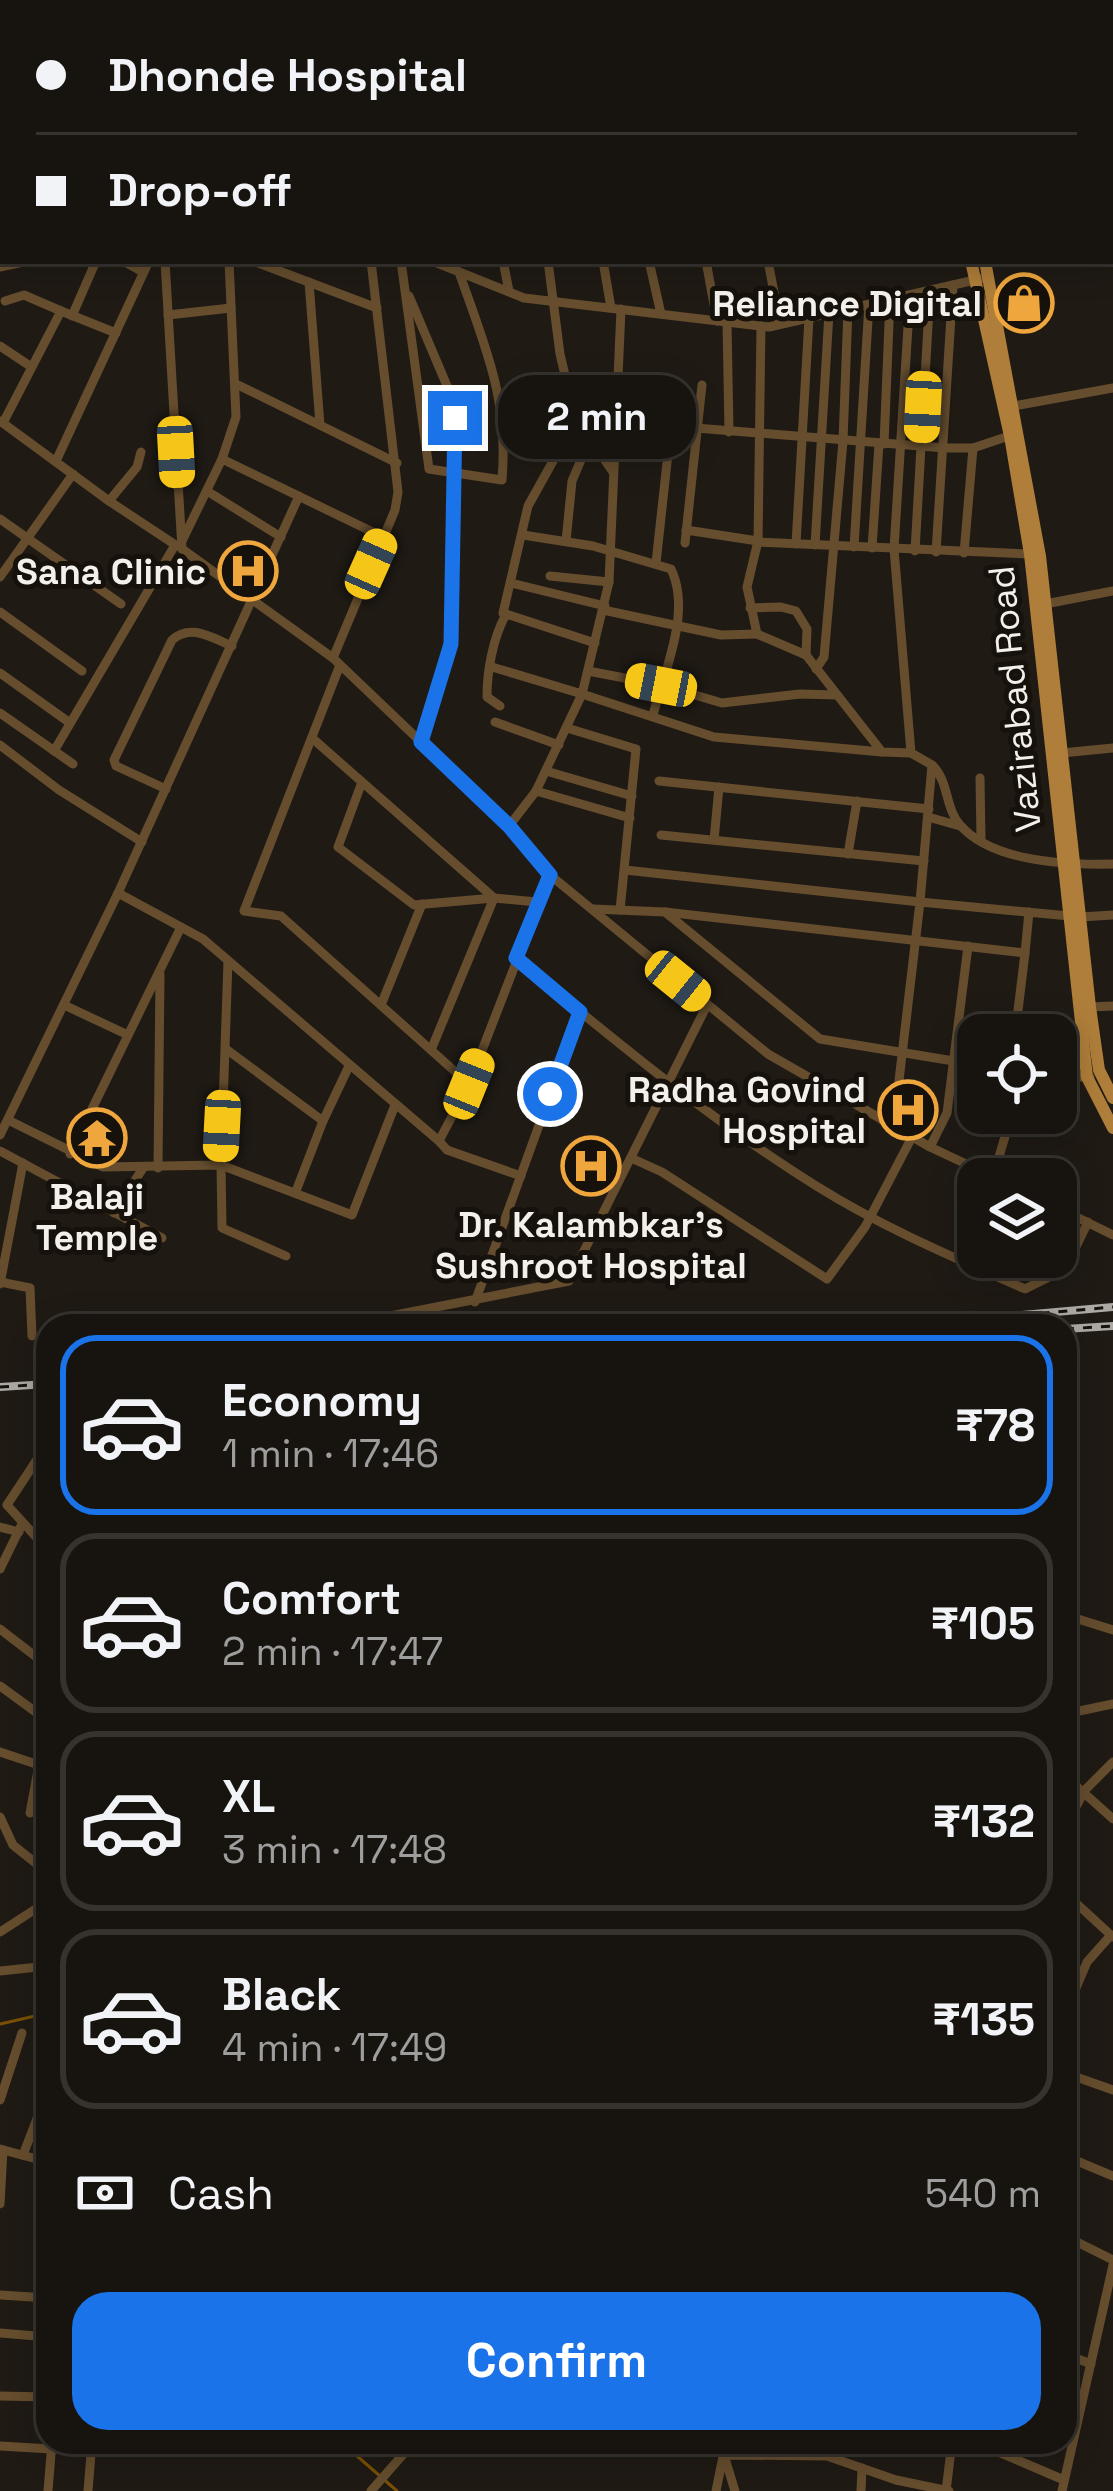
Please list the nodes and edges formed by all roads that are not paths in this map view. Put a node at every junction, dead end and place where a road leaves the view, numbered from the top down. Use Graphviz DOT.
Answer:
graph roads {
  1 [pos="94,264"];
  2 [pos="128,264"];
  3 [pos="147,264"];
  4 [pos="165,264"];
  5 [pos="229,264"];
  6 [pos="262,264"];
  7 [pos="371,264"];
  8 [pos="402,264"];
  9 [pos="447,264"];
  10 [pos="504,264"];
  11 [pos="549,264"];
  12 [pos="604,264"];
  13 [pos="650,264"];
  14 [pos="707,264"];
  15 [pos="768,264"];
  16 [pos="973,264"];
  17 [pos="984,264"];
  18 [pos="143,272"];
  19 [pos="459,272"];
  20 [pos="981,278"];
  21 [pos="309,282"];
  22 [pos="405,285"];
  23 [pos="953,285"];
  24 [pos="929,290"];
  25 [pos="509,292"];
  26 [pos="910,295"];
  27 [pos="890,299"];
  28 [pos="5,301"];
  29 [pos="556,302"];
  30 [pos="869,304"];
  31 [pos="231,308"];
  32 [pos="377,308"];
  33 [pos="616,309"];
  34 [pos="848,309"];
  35 [pos="67,313"];
  36 [pos="661,314"];
  37 [pos="829,314"];
  38 [pos="168,315"];
  39 [pos="809,318"];
  40 [pos="722,321"];
  41 [pos="780,324"];
  42 [pos="761,326"];
  43 [pos="116,333"];
  44 [pos="0,346"];
  45 [pos="30,366"];
  46 [pos="238,385"];
  47 [pos="702,385"];
  48 [pos="1113,388"];
  49 [pos="1015,406"];
  50 [pos="575,418"];
  51 [pos="2,422"];
  52 [pos="320,425"];
  53 [pos="695,429"];
  54 [pos="729,432"];
  55 [pos="1015,434"];
  56 [pos="759,435"];
  57 [pos="802,438"];
  58 [pos="822,440"];
  59 [pos="589,441"];
  60 [pos="843,441"];
  61 [pos="862,442"];
  62 [pos="881,444"];
  63 [pos="899,445"];
  64 [pos="921,446"];
  65 [pos="945,448"];
  66 [pos="973,448"];
  67 [pos="141,452"];
  68 [pos="222,459"];
  69 [pos="56,461"];
  70 [pos="397,463"];
  71 [pos="613,472"];
  72 [pos="74,474"];
  73 [pos="454,475"];
  74 [pos="207,491"];
  75 [pos="299,496"];
  76 [pos="109,501"];
  77 [pos="0,518"];
  78 [pos="686,530"];
  79 [pos="524,535"];
  80 [pos="281,537"];
  81 [pos="383,537"];
  82 [pos="28,538"];
  83 [pos="566,541"];
  84 [pos="758,541"];
  85 [pos="685,544"];
  86 [pos="796,544"];
  87 [pos="815,545"];
  88 [pos="179,546"];
  89 [pos="831,546"];
  90 [pos="854,547"];
  91 [pos="872,548"];
  92 [pos="894,550"];
  93 [pos="915,550"];
  94 [pos="612,551"];
  95 [pos="936,552"];
  96 [pos="964,553"];
  97 [pos="1030,554"];
  98 [pos="656,563"];
  99 [pos="550,576"];
  100 [pos="0,577"];
  101 [pos="609,582"];
  102 [pos="511,584"];
  103 [pos="1113,591"];
  104 [pos="252,602"];
  105 [pos="121,604"];
  106 [pos="1040,605"];
  107 [pos="604,608"];
  108 [pos="750,608"];
  109 [pos="0,612"];
  110 [pos="505,616"];
  111 [pos="677,624"];
  112 [pos="757,634"];
  113 [pos="595,643"];
  114 [pos="232,646"];
  115 [pos="806,655"];
  116 [pos="337,662"];
  117 [pos="492,668"];
  118 [pos="816,669"];
  119 [pos="82,670"];
  120 [pos="588,671"];
  121 [pos="0,673"];
  122 [pos="661,685"];
  123 [pos="582,694"];
  124 [pos="837,695"];
  125 [pos="500,706"];
  126 [pos="0,713"];
  127 [pos="653,715"];
  128 [pos="494,722"];
  129 [pos="70,723"];
  130 [pos="567,728"];
  131 [pos="312,738"];
  132 [pos="421,742"];
  133 [pos="0,745"];
  134 [pos="559,745"];
  135 [pos="1113,748"];
  136 [pos="54,751"];
  137 [pos="883,752"];
  138 [pos="911,753"];
  139 [pos="1062,753"];
  140 [pos="73,764"];
  141 [pos="932,765"];
  142 [pos="546,771"];
  143 [pos="980,778"];
  144 [pos="659,781"];
  145 [pos="362,782"];
  146 [pos="719,788"];
  147 [pos="166,789"];
  148 [pos="536,791"];
  149 [pos="632,796"];
  150 [pos="856,801"];
  151 [pos="928,813"];
  152 [pos="630,818"];
  153 [pos="509,826"];
  154 [pos="960,826"];
  155 [pos="661,836"];
  156 [pos="981,840"];
  157 [pos="714,841"];
  158 [pos="142,842"];
  159 [pos="848,854"];
  160 [pos="924,861"];
  161 [pos="1068,864"];
  162 [pos="1113,864"];
  163 [pos="625,871"];
  164 [pos="550,875"];
  165 [pos="118,893"];
  166 [pos="494,898"];
  167 [pos="537,902"];
  168 [pos="920,902"];
  169 [pos="422,904"];
  170 [pos="592,909"];
  171 [pos="620,910"];
  172 [pos="665,912"];
  173 [pos="1029,912"];
  174 [pos="1113,915"];
  175 [pos="1075,917"];
  176 [pos="181,927"];
  177 [pos="916,940"];
  178 [pos="968,946"];
  179 [pos="1025,953"];
  180 [pos="516,958"];
  181 [pos="229,960"];
  182 [pos="160,969"];
  183 [pos="64,1004"];
  184 [pos="707,1004"];
  185 [pos="381,1005"];
  186 [pos="1113,1006"];
  187 [pos="1090,1007"];
  188 [pos="580,1012"];
  189 [pos="1018,1014"];
  190 [pos="128,1035"];
  191 [pos="226,1049"];
  192 [pos="431,1050"];
  193 [pos="902,1055"];
  194 [pos="955,1062"];
  195 [pos="349,1066"];
  196 [pos="1077,1076"];
  197 [pos="1094,1076"];
  198 [pos="469,1084"];
  199 [pos="667,1084"];
  200 [pos="951,1088"];
  201 [pos="957,1089"];
  202 [pos="1113,1098"];
  203 [pos="395,1105"];
  204 [pos="1108,1110"];
  205 [pos="8,1120"];
  206 [pos="882,1120"];
  207 [pos="323,1121"];
  208 [pos="1113,1128"];
  209 [pos="0,1135"];
  210 [pos="912,1137"];
  211 [pos="439,1141"];
  212 [pos="930,1147"];
  213 [pos="0,1151"];
  214 [pos="70,1154"];
  215 [pos="631,1158"];
  216 [pos="957,1160"];
  217 [pos="22,1163"];
  218 [pos="220,1165"];
  219 [pos="143,1168"];
  220 [pos="158,1168"];
  221 [pos="521,1176"];
  222 [pos="296,1192"];
  223 [pos="114,1213"];
  224 [pos="871,1214"];
  225 [pos="1077,1217"];
  226 [pos="1088,1222"];
  227 [pos="1113,1235"];
  228 [pos="162,1238"];
  229 [pos="286,1256"];
  230 [pos="0,1283"];
  231 [pos="475,1302"];
  232 [pos="400,1314"];
  233 [pos="32,1336"];
  234 [pos="36,1462"];
  235 [pos="4,1503"];
  236 [pos="0,1527"];
  237 [pos="20,1528"];
  238 [pos="36,1539"];
  239 [pos="0,1569"];
  240 [pos="1077,1619"];
  241 [pos="0,1629"];
  242 [pos="1113,1630"];
  243 [pos="36,1657"];
  244 [pos="0,1686"];
  245 [pos="1113,1704"];
  246 [pos="36,1712"];
  247 [pos="1077,1712"];
  248 [pos="1,1755"];
  249 [pos="36,1762"];
  250 [pos="1113,1762"];
  251 [pos="1077,1784"];
  252 [pos="36,1785"];
  253 [pos="1085,1790"];
  254 [pos="34,1791"];
  255 [pos="1077,1805"];
  256 [pos="30,1813"];
  257 [pos="0,1817"];
  258 [pos="1113,1819"];
  259 [pos="36,1863"];
  260 [pos="1077,1904"];
  261 [pos="36,1909"];
  262 [pos="0,1932"];
  263 [pos="1112,1936"];
  264 [pos="36,1967"];
  265 [pos="0,1971"];
  266 [pos="1077,1986"];
  267 [pos="22,2033"];
  268 [pos="1077,2077"];
  269 [pos="1113,2090"];
  270 [pos="0,2100"];
  271 [pos="36,2121"];
  272 [pos="2,2149"];
  273 [pos="23,2155"];
  274 [pos="36,2159"];
  275 [pos="1077,2161"];
  276 [pos="1113,2176"];
  277 [pos="0,2204"];
  278 [pos="1077,2243"];
  279 [pos="1113,2263"];
  280 [pos="0,2294"];
  281 [pos="36,2297"];
  282 [pos="0,2333"];
  283 [pos="36,2336"];
  284 [pos="1077,2359"];
  285 [pos="1090,2364"];
  286 [pos="1077,2393"];
  287 [pos="0,2396"];
  288 [pos="1084,2396"];
  289 [pos="36,2397"];
  290 [pos="1077,2412"];
  291 [pos="0,2446"];
  292 [pos="36,2446"];
  293 [pos="50,2454"];
  294 [pos="90,2454"];
  295 [pos="403,2454"];
  296 [pos="951,2454"];
  297 [pos="999,2454"];
  298 [pos="1067,2454"];
  299 [pos="724,2456"];
  300 [pos="862,2468"];
  301 [pos="1063,2486"];
  302 [pos="48,2491"];
  303 [pos="88,2491"];
  304 [pos="371,2491"];
  305 [pos="716,2491"];
  306 [pos="735,2491"];
  307 [pos="861,2491"];
  308 [pos="947,2491"];
  1 -- 35 [label="street"];
  2 -- 18 [label="street"];
  3 -- 18 [label="street"];
  4 -- 38 [label="street"];
  5 -- 31 [label="street"];
  6 -- 21 [label="street"];
  7 -- 32 [label="street"];
  8 -- 22 [label="street"];
  9 -- 19 [label="street"];
  10 -- 25 [label="street"];
  11 -- 29 [label="street"];
  12 -- 33 [label="street"];
  13 -- 36 [label="street"];
  14 -- 40 [label="street"];
  15 -- 41 [label="street"];
  16 -- 20 [label="main road, Vazirabad Road"];
  17 -- 20 [label="main road, Vazirabad Road"];
  18 -- 43 [label="street"];
  19 -- 25 [label="street"];
  19 -- 73 [label="street"];
  20 -- 23 [label="street"];
  20 -- 49 [label="main road, Vazirabad Road"];
  20 -- 55 [label="main road, Vazirabad Road"];
  21 -- 32 [label="street"];
  21 -- 52 [label="street"];
  22 -- 73 [label="street"];
  22 -- 73 [label="street"];
  23 -- 24 [label="street"];
  23 -- 65 [label="street"];
  24 -- 26 [label="street"];
  24 -- 64 [label="street"];
  25 -- 29 [label="street"];
  26 -- 27 [label="street"];
  26 -- 63 [label="street"];
  27 -- 30 [label="street"];
  27 -- 62 [label="street"];
  28 -- 35 [label="street"];
  29 -- 33 [label="street"];
  29 -- 50 [label="street"];
  30 -- 34 [label="street"];
  30 -- 61 [label="street"];
  31 -- 38 [label="street"];
  31 -- 46 [label="street"];
  32 -- 70 [label="street"];
  33 -- 36 [label="street"];
  33 -- 71 [label="street"];
  34 -- 37 [label="street"];
  34 -- 60 [label="street"];
  35 -- 43 [label="street"];
  35 -- 45 [label="street"];
  36 -- 40 [label="street"];
  37 -- 39 [label="street"];
  37 -- 58 [label="street"];
  38 -- 88 [label="street"];
  39 -- 41 [label="street"];
  39 -- 57 [label="street"];
  40 -- 42 [label="street"];
  40 -- 54 [label="street"];
  41 -- 42 [label="street"];
  42 -- 56 [label="street"];
  43 -- 69 [label="street"];
  44 -- 45 [label="street"];
  45 -- 51 [label="street"];
  46 -- 52 [label="street"];
  46 -- 68 [label="street"];
  47 -- 53 [label="street"];
  48 -- 49 [label="street"];
  49 -- 55 [label="main road, Vazirabad Road"];
  50 -- 59 [label="street"];
  50 -- 79 [label="street"];
  51 -- 69 [label="street"];
  52 -- 70 [label="street"];
  53 -- 54 [label="street"];
  53 -- 78 [label="street"];
  53 -- 98 [label="street"];
  54 -- 56 [label="street"];
  55 -- 66 [label="street"];
  55 -- 97 [label="main road, Vazirabad Road"];
  55 -- 106 [label="main road, Vazirabad Road"];
  56 -- 57 [label="street"];
  56 -- 84 [label="street"];
  57 -- 58 [label="street"];
  57 -- 86 [label="street"];
  58 -- 60 [label="street"];
  58 -- 87 [label="street"];
  59 -- 71 [label="street"];
  59 -- 83 [label="street"];
  60 -- 61 [label="street"];
  60 -- 89 [label="street"];
  61 -- 62 [label="street"];
  61 -- 90 [label="street"];
  62 -- 63 [label="street"];
  62 -- 91 [label="street"];
  63 -- 64 [label="street"];
  63 -- 92 [label="street"];
  64 -- 65 [label="street"];
  64 -- 93 [label="street"];
  65 -- 66 [label="street"];
  65 -- 95 [label="street"];
  66 -- 96 [label="street"];
  67 -- 76 [label="street"];
  68 -- 74 [label="street"];
  68 -- 75 [label="street"];
  69 -- 72 [label="street"];
  70 -- 81 [label="street"];
  71 -- 94 [label="street"];
  72 -- 76 [label="street"];
  72 -- 82 [label="street"];
  73 -- 132 [label="street"];
  74 -- 80 [label="street"];
  74 -- 88 [label="street"];
  75 -- 80 [label="street"];
  75 -- 81 [label="street"];
  76 -- 88 [label="street"];
  77 -- 82 [label="street"];
  78 -- 84 [label="street"];
  78 -- 85 [label="street"];
  79 -- 83 [label="street"];
  79 -- 102 [label="street"];
  80 -- 104 [label="street"];
  81 -- 116 [label="street"];
  82 -- 100 [label="street"];
  82 -- 105 [label="street"];
  83 -- 94 [label="street"];
  84 -- 86 [label="street"];
  84 -- 108 [label="street"];
  86 -- 87 [label="street"];
  87 -- 89 [label="street"];
  88 -- 104 [label="street"];
  88 -- 129 [label="street"];
  89 -- 90 [label="street"];
  89 -- 118 [label="street"];
  90 -- 91 [label="street"];
  91 -- 92 [label="street"];
  92 -- 93 [label="street"];
  92 -- 138 [label="street"];
  93 -- 95 [label="street"];
  94 -- 98 [label="street"];
  94 -- 101 [label="street"];
  95 -- 96 [label="street"];
  96 -- 97 [label="street"];
  97 -- 106 [label="main road, Vazirabad Road"];
  98 -- 111 [label="street"];
  99 -- 101 [label="street"];
  101 -- 107 [label="street"];
  102 -- 107 [label="street"];
  102 -- 110 [label="street"];
  103 -- 106 [label="street"];
  104 -- 114 [label="street"];
  104 -- 116 [label="street"];
  106 -- 139 [label="main road, Vazirabad Road"];
  106 -- 161 [label="main road, Vazirabad Road"];
  107 -- 111 [label="street"];
  107 -- 113 [label="street"];
  108 -- 112 [label="street"];
  108 -- 115 [label="street"];
  109 -- 119 [label="street"];
  110 -- 113 [label="street"];
  110 -- 117 [label="street"];
  111 -- 112 [label="street"];
  111 -- 122 [label="street"];
  112 -- 115 [label="street"];
  113 -- 120 [label="street"];
  114 -- 147 [label="street"];
  114 -- 147 [label="street"];
  115 -- 118 [label="street"];
  116 -- 131 [label="street"];
  116 -- 132 [label="street"];
  117 -- 123 [label="street"];
  117 -- 125 [label="street"];
  118 -- 124 [label="street"];
  120 -- 122 [label="street"];
  120 -- 123 [label="street"];
  121 -- 129 [label="street"];
  122 -- 124 [label="street"];
  122 -- 127 [label="street"];
  123 -- 127 [label="street"];
  123 -- 130 [label="street"];
  124 -- 137 [label="street"];
  126 -- 136 [label="street"];
  127 -- 137 [label="street"];
  128 -- 134 [label="street"];
  129 -- 136 [label="street"];
  130 -- 134 [label="street"];
  130 -- 149 [label="street"];
  131 -- 145 [label="street"];
  131 -- 185 [label="street"];
  132 -- 153 [label="street"];
  133 -- 158 [label="street"];
  134 -- 142 [label="street"];
  135 -- 139 [label="street"];
  136 -- 140 [label="street"];
  137 -- 138 [label="street"];
  138 -- 141 [label="street"];
  139 -- 161 [label="main road, Vazirabad Road"];
  141 -- 151 [label="street"];
  141 -- 154 [label="street"];
  142 -- 148 [label="street"];
  142 -- 149 [label="street"];
  143 -- 156 [label="street"];
  144 -- 146 [label="street"];
  145 -- 166 [label="street"];
  145 -- 169 [label="street"];
  146 -- 150 [label="street"];
  146 -- 157 [label="street"];
  147 -- 158 [label="street"];
  148 -- 152 [label="street"];
  148 -- 153 [label="street"];
  149 -- 152 [label="street"];
  150 -- 151 [label="street"];
  150 -- 159 [label="street"];
  151 -- 154 [label="street"];
  151 -- 160 [label="street"];
  152 -- 163 [label="street"];
  153 -- 164 [label="street"];
  154 -- 156 [label="street"];
  155 -- 157 [label="street"];
  156 -- 161 [label="street"];
  157 -- 159 [label="street"];
  158 -- 165 [label="street"];
  159 -- 160 [label="street"];
  160 -- 168 [label="street"];
  161 -- 162 [label="street"];
  161 -- 175 [label="main road, Vazirabad Road"];
  163 -- 168 [label="street"];
  163 -- 171 [label="street"];
  164 -- 167 [label="street"];
  164 -- 170 [label="street"];
  165 -- 176 [label="street"];
  165 -- 183 [label="street"];
  166 -- 167 [label="street"];
  166 -- 169 [label="street"];
  166 -- 192 [label="street"];
  167 -- 180 [label="street"];
  168 -- 173 [label="street"];
  168 -- 177 [label="street"];
  169 -- 185 [label="street"];
  170 -- 171 [label="street"];
  170 -- 184 [label="street"];
  171 -- 172 [label="street"];
  172 -- 177 [label="street"];
  172 -- 193 [label="street"];
  173 -- 175 [label="street"];
  173 -- 179 [label="street"];
  174 -- 175 [label="street"];
  175 -- 187 [label="main road, Vazirabad Road"];
  175 -- 197 [label="main road, Vazirabad Road"];
  176 -- 181 [label="street"];
  176 -- 182 [label="street"];
  177 -- 178 [label="street"];
  177 -- 193 [label="street"];
  178 -- 179 [label="street"];
  178 -- 194 [label="street"];
  179 -- 189 [label="street"];
  180 -- 188 [label="street"];
  180 -- 198 [label="street"];
  181 -- 191 [label="street"];
  181 -- 195 [label="street"];
  182 -- 190 [label="street"];
  182 -- 220 [label="street"];
  183 -- 190 [label="street"];
  183 -- 205 [label="street"];
  184 -- 199 [label="street"];
  184 -- 206 [label="street"];
  185 -- 192 [label="street"];
  186 -- 187 [label="street"];
  187 -- 197 [label="main road, Vazirabad Road"];
  188 -- 199 [label="street"];
  188 -- 221 [label="street"];
  190 -- 214 [label="street"];
  191 -- 207 [label="street"];
  191 -- 218 [label="street"];
  192 -- 198 [label="street"];
  193 -- 194 [label="street"];
  193 -- 206 [label="street"];
  194 -- 200 [label="street"];
  195 -- 203 [label="street"];
  195 -- 207 [label="street"];
  196 -- 197 [label="street"];
  197 -- 202 [label="main road, Vazirabad Road"];
  197 -- 204 [label="main road, Vazirabad Road"];
  198 -- 211 [label="street"];
  199 -- 215 [label="street"];
  199 -- 224 [label="street"];
  200 -- 201 [label="street"];
  200 -- 212 [label="street"];
  203 -- 211 [label="street"];
  203 -- 222 [label="street"];
  204 -- 208 [label="main road, Vazirabad Road"];
  205 -- 209 [label="street"];
  205 -- 214 [label="street"];
  206 -- 210 [label="street"];
  207 -- 222 [label="street"];
  210 -- 212 [label="street"];
  210 -- 224 [label="street"];
  211 -- 221 [label="street"];
  212 -- 216 [label="street"];
  213 -- 217 [label="street"];
  214 -- 219 [label="street"];
  215 -- 224 [label="street"];
  215 -- 231 [label="street"];
  217 -- 223 [label="street"];
  217 -- 230 [label="street"];
  218 -- 220 [label="street"];
  218 -- 222 [label="street"];
  218 -- 229 [label="street"];
  219 -- 220 [label="street"];
  219 -- 223 [label="street"];
  221 -- 231 [label="street"];
  223 -- 228 [label="street"];
  224 -- 226 [label="street"];
  225 -- 226 [label="street"];
  226 -- 227 [label="street"];
  230 -- 233 [label="street"];
  231 -- 232 [label="street"];
  234 -- 235 [label="street"];
  235 -- 237 [label="street"];
  236 -- 237 [label="street"];
  237 -- 238 [label="street"];
  237 -- 239 [label="street"];
  240 -- 242 [label="street"];
  241 -- 243 [label="street"];
  244 -- 246 [label="street"];
  245 -- 247 [label="street"];
  248 -- 249 [label="street"];
  250 -- 253 [label="street"];
  251 -- 253 [label="street"];
  252 -- 254 [label="street"];
  253 -- 255 [label="street"];
  253 -- 258 [label="street"];
  254 -- 256 [label="street"];
  257 -- 259 [label="street"];
  260 -- 263 [label="street"];
  261 -- 262 [label="street"];
  263 -- 266 [label="street"];
  264 -- 265 [label="street"];
  267 -- 270 [label="street"];
  268 -- 269 [label="street"];
  271 -- 273 [label="street"];
  272 -- 273 [label="street"];
  272 -- 277 [label="street"];
  273 -- 274 [label="street"];
  275 -- 276 [label="street"];
  278 -- 279 [label="street"];
  279 -- 285 [label="street"];
  280 -- 281 [label="street"];
  282 -- 283 [label="street"];
  284 -- 285 [label="street"];
  285 -- 288 [label="street"];
  286 -- 288 [label="street"];
  287 -- 289 [label="street"];
  288 -- 290 [label="street"];
  291 -- 292 [label="street"];
  293 -- 302 [label="street"];
  294 -- 303 [label="street"];
  295 -- 304 [label="street"];
  296 -- 308 [label="street"];
  297 -- 301 [label="street"];
  298 -- 301 [label="street"];
  299 -- 300 [label="street"];
  299 -- 305 [label="street"];
  299 -- 306 [label="street"];
  300 -- 307 [label="street"];
  300 -- 308 [label="street"];
}
